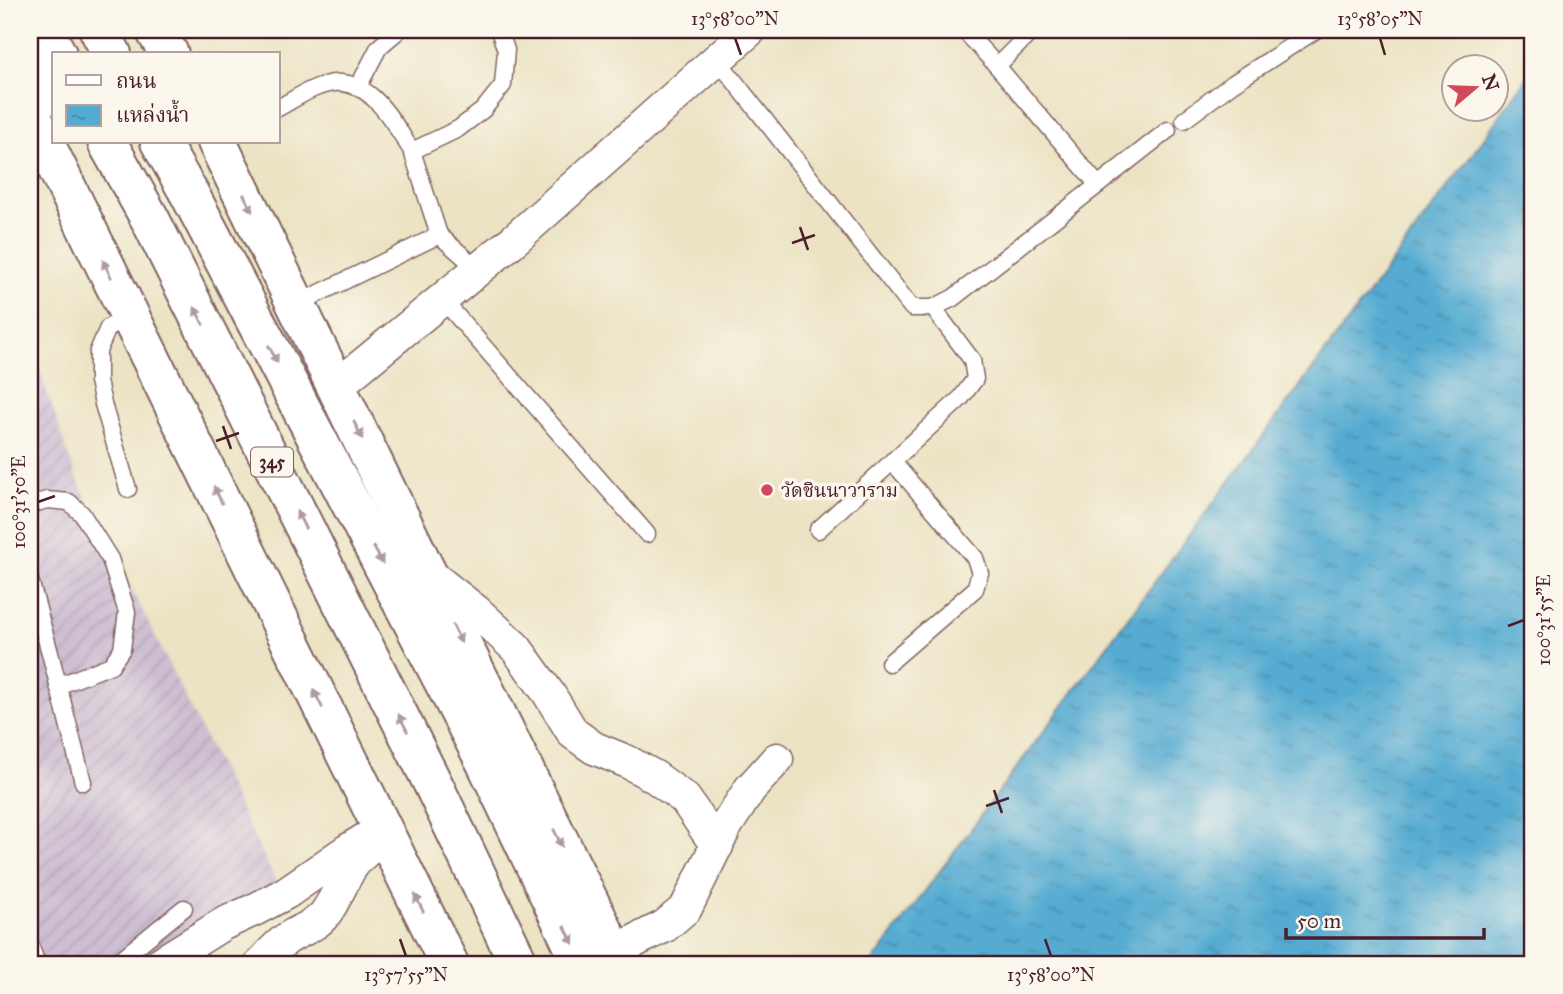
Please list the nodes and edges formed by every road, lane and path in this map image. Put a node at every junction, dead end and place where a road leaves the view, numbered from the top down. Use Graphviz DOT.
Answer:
graph roads {
  1 [pos="44,30"];
  2 [pos="99,30"];
  3 [pos="131,30"];
  4 [pos="155,30"];
  5 [pos="399,30"];
  6 [pos="499,30"];
  7 [pos="750,30"];
  8 [pos="964,30"];
  9 [pos="1030,30"];
  10 [pos="1316,30"];
  11 [pos="56,52"];
  12 [pos="111,52"];
  13 [pos="139,52"];
  14 [pos="168,52"];
  15 [pos="717,59"];
  16 [pos="30,64"];
  17 [pos="997,66"];
  18 [pos="358,87"];
  19 [pos="52,93"];
  20 [pos="280,107"];
  21 [pos="30,113"];
  22 [pos="1184,120"];
  23 [pos="1168,131"];
  24 [pos="92,144"];
  25 [pos="108,144"];
  26 [pos="161,144"];
  27 [pos="172,144"];
  28 [pos="218,144"];
  29 [pos="412,151"];
  30 [pos="1098,185"];
  31 [pos="190,195"];
  32 [pos="150,219"];
  33 [pos="439,234"];
  34 [pos="479,270"];
  35 [pos="443,300"];
  36 [pos="297,304"];
  37 [pos="933,308"];
  38 [pos="129,314"];
  39 [pos="337,386"];
  40 [pos="892,461"];
  41 [pos="128,489"];
  42 [pos="30,505"];
  43 [pos="818,530"];
  44 [pos="647,534"];
  45 [pos="426,571"];
  46 [pos="30,580"];
  47 [pos="889,663"];
  48 [pos="58,686"];
  49 [pos="777,759"];
  50 [pos="83,782"];
  51 [pos="384,833"];
  52 [pos="717,846"];
  53 [pos="184,908"];
  54 [pos="30,945"];
  55 [pos="606,960"];
  56 [pos="37,964"];
  57 [pos="115,964"];
  58 [pos="159,964"];
  59 [pos="261,964"];
  60 [pos="449,964"];
  61 [pos="519,964"];
  1 -- 11 [label="main road"];
  2 -- 12 [label="main road"];
  3 -- 13 [label="main road"];
  4 -- 14 [label="main road"];
  5 -- 18 [label="lane"];
  6 -- 29 [label="lane"];
  7 -- 15 [label="street"];
  8 -- 17 [label="lane"];
  9 -- 17 [label="lane"];
  10 -- 22 [label="lane"];
  15 -- 34 [label="street"];
  15 -- 37 [label="lane"];
  16 -- 19 [label="main road"];
  17 -- 30 [label="lane"];
  18 -- 20 [label="lane"];
  18 -- 29 [label="lane"];
  38 -- 21 [label="main road, one-way"];
  23 -- 30 [label="lane"];
  24 -- 32 [label="main road"];
  25 -- 32 [label="main road, 345"];
  26 -- 31 [label="main road, 345"];
  27 -- 31 [label="main road"];
  28 -- 36 [label="main road, one-way"];
  29 -- 33 [label="lane"];
  30 -- 37 [label="lane"];
  31 -- 55 [label="main road, 345, one-way"];
  61 -- 32 [label="main road, 345, one-way"];
  33 -- 34 [label="lane"];
  33 -- 36 [label="lane"];
  34 -- 35 [label="street"];
  35 -- 39 [label="street"];
  35 -- 44 [label="lane"];
  36 -- 39 [label="main road"];
  37 -- 40 [label="lane"];
  38 -- 41 [label="lane"];
  51 -- 38 [label="main road, one-way"];
  39 -- 45 [label="main road, one-way"];
  40 -- 43 [label="lane"];
  40 -- 47 [label="lane"];
  42 -- 48 [label="lane"];
  45 -- 52 [label="street"];
  45 -- 55 [label="main road, one-way"];
  46 -- 48 [label="lane"];
  48 -- 50 [label="lane"];
  49 -- 52 [label="street"];
  51 -- 58 [label="street"];
  51 -- 59 [label="street"];
  60 -- 51 [label="main road, one-way"];
  52 -- 55 [label="street"];
  53 -- 57 [label="lane"];
  54 -- 56 [label="lane"];
}
